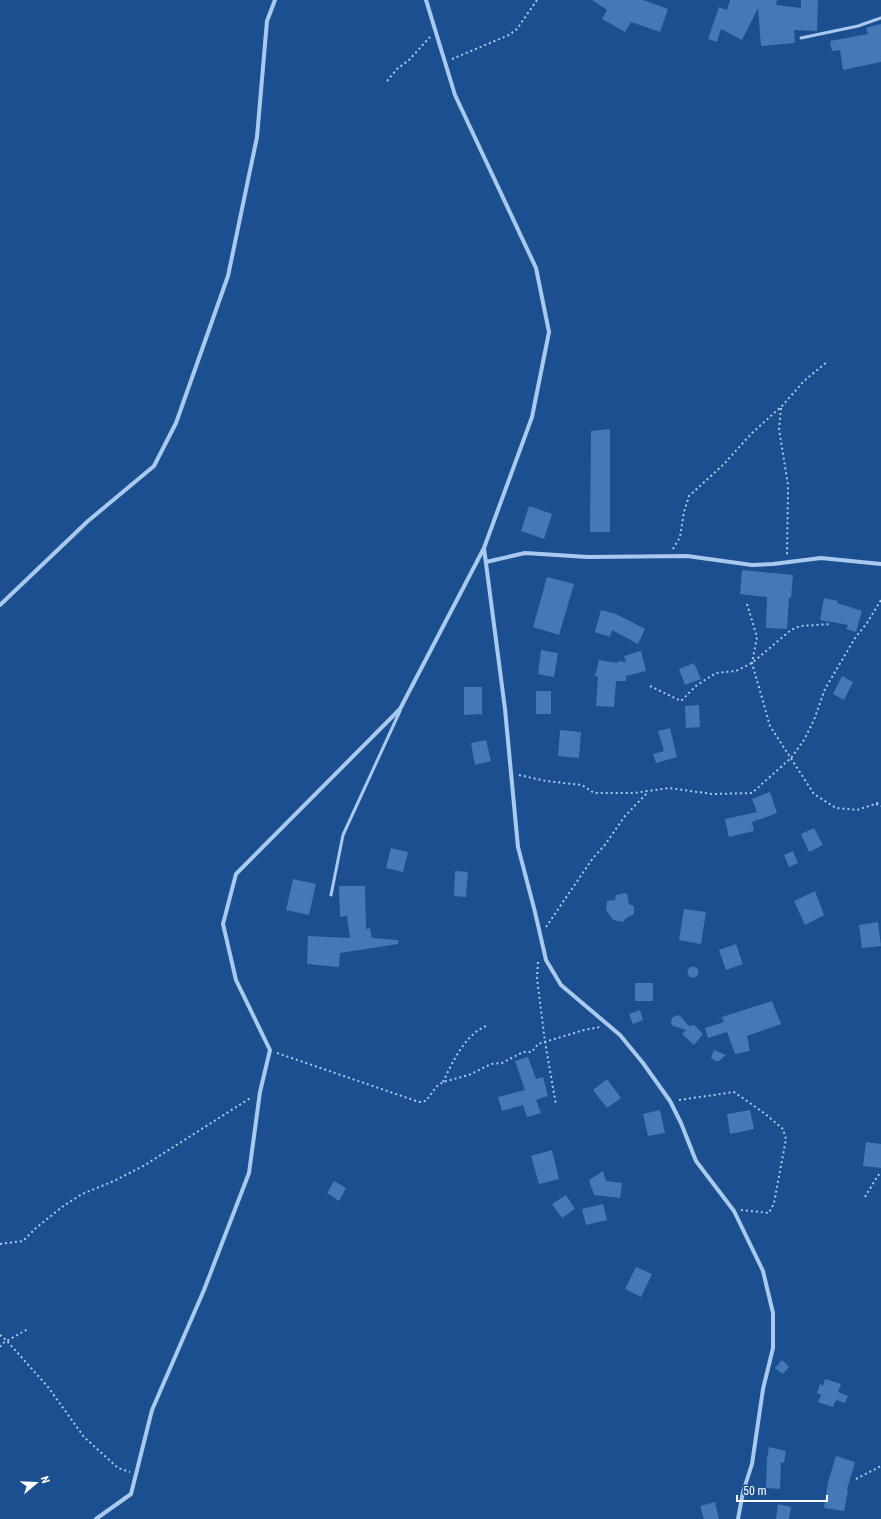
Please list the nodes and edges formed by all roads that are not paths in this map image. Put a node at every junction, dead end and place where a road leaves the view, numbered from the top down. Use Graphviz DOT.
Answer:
graph roads {
  1 [pos="275,0"];
  2 [pos="426,0"];
  3 [pos="881,18"];
  4 [pos="801,38"];
  5 [pos="484,548"];
  6 [pos="486,562"];
  7 [pos="881,564"];
  8 [pos="0,605"];
  9 [pos="400,709"];
  10 [pos="331,895"];
  11 [pos="96,1519"];
  12 [pos="738,1519"];
  1 -- 8 [label="street"];
  2 -- 5 [label="street"];
  3 -- 4 [label="lane"];
  5 -- 6 [label="street"];
  5 -- 9 [label="street"];
  6 -- 7 [label="street"];
  6 -- 12 [label="street"];
  9 -- 10 [label="lane"];
  9 -- 11 [label="street"];
}
